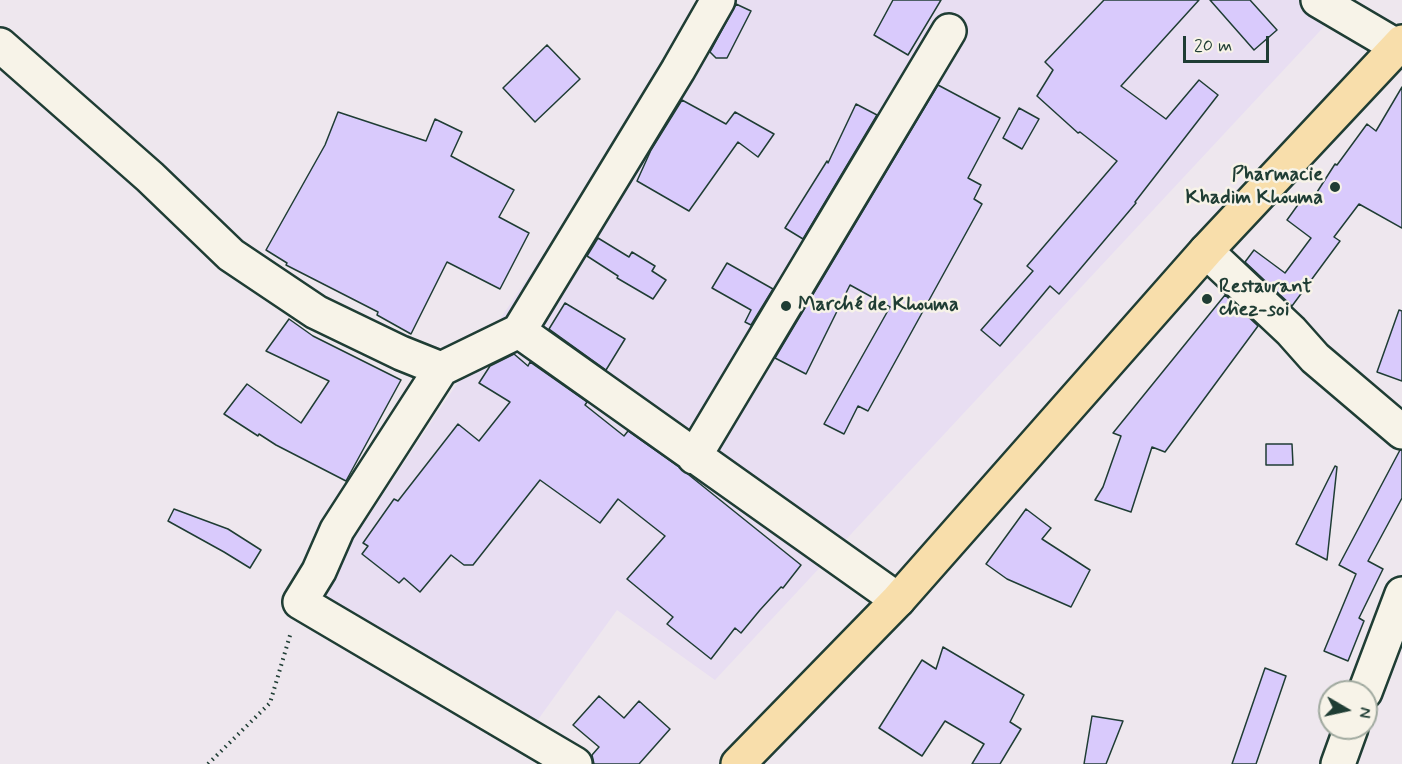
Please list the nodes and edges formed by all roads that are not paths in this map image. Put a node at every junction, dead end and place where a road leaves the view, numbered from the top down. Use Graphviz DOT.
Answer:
graph roads {
  1 [pos="718,0"];
  2 [pos="1318,0"];
  3 [pos="949,31"];
  4 [pos="1400,44"];
  5 [pos="0,45"];
  6 [pos="1206,250"];
  7 [pos="519,331"];
  8 [pos="441,369"];
  9 [pos="1402,432"];
  10 [pos="694,457"];
  11 [pos="1402,594"];
  12 [pos="898,600"];
  13 [pos="1370,680"];
  14 [pos="1347,740"];
  15 [pos="575,764"];
  16 [pos="738,764"];
  17 [pos="1338,764"];
  1 -- 7 [label="street"];
  2 -- 4 [label="street"];
  3 -- 10 [label="street"];
  4 -- 6 [label="main road"];
  5 -- 8 [label="street"];
  6 -- 9 [label="street"];
  6 -- 12 [label="main road"];
  7 -- 8 [label="street"];
  7 -- 10 [label="street"];
  8 -- 15 [label="street"];
  10 -- 12 [label="street"];
  11 -- 13 [label="street"];
  12 -- 16 [label="main road"];
  14 -- 17 [label="street"];
}
